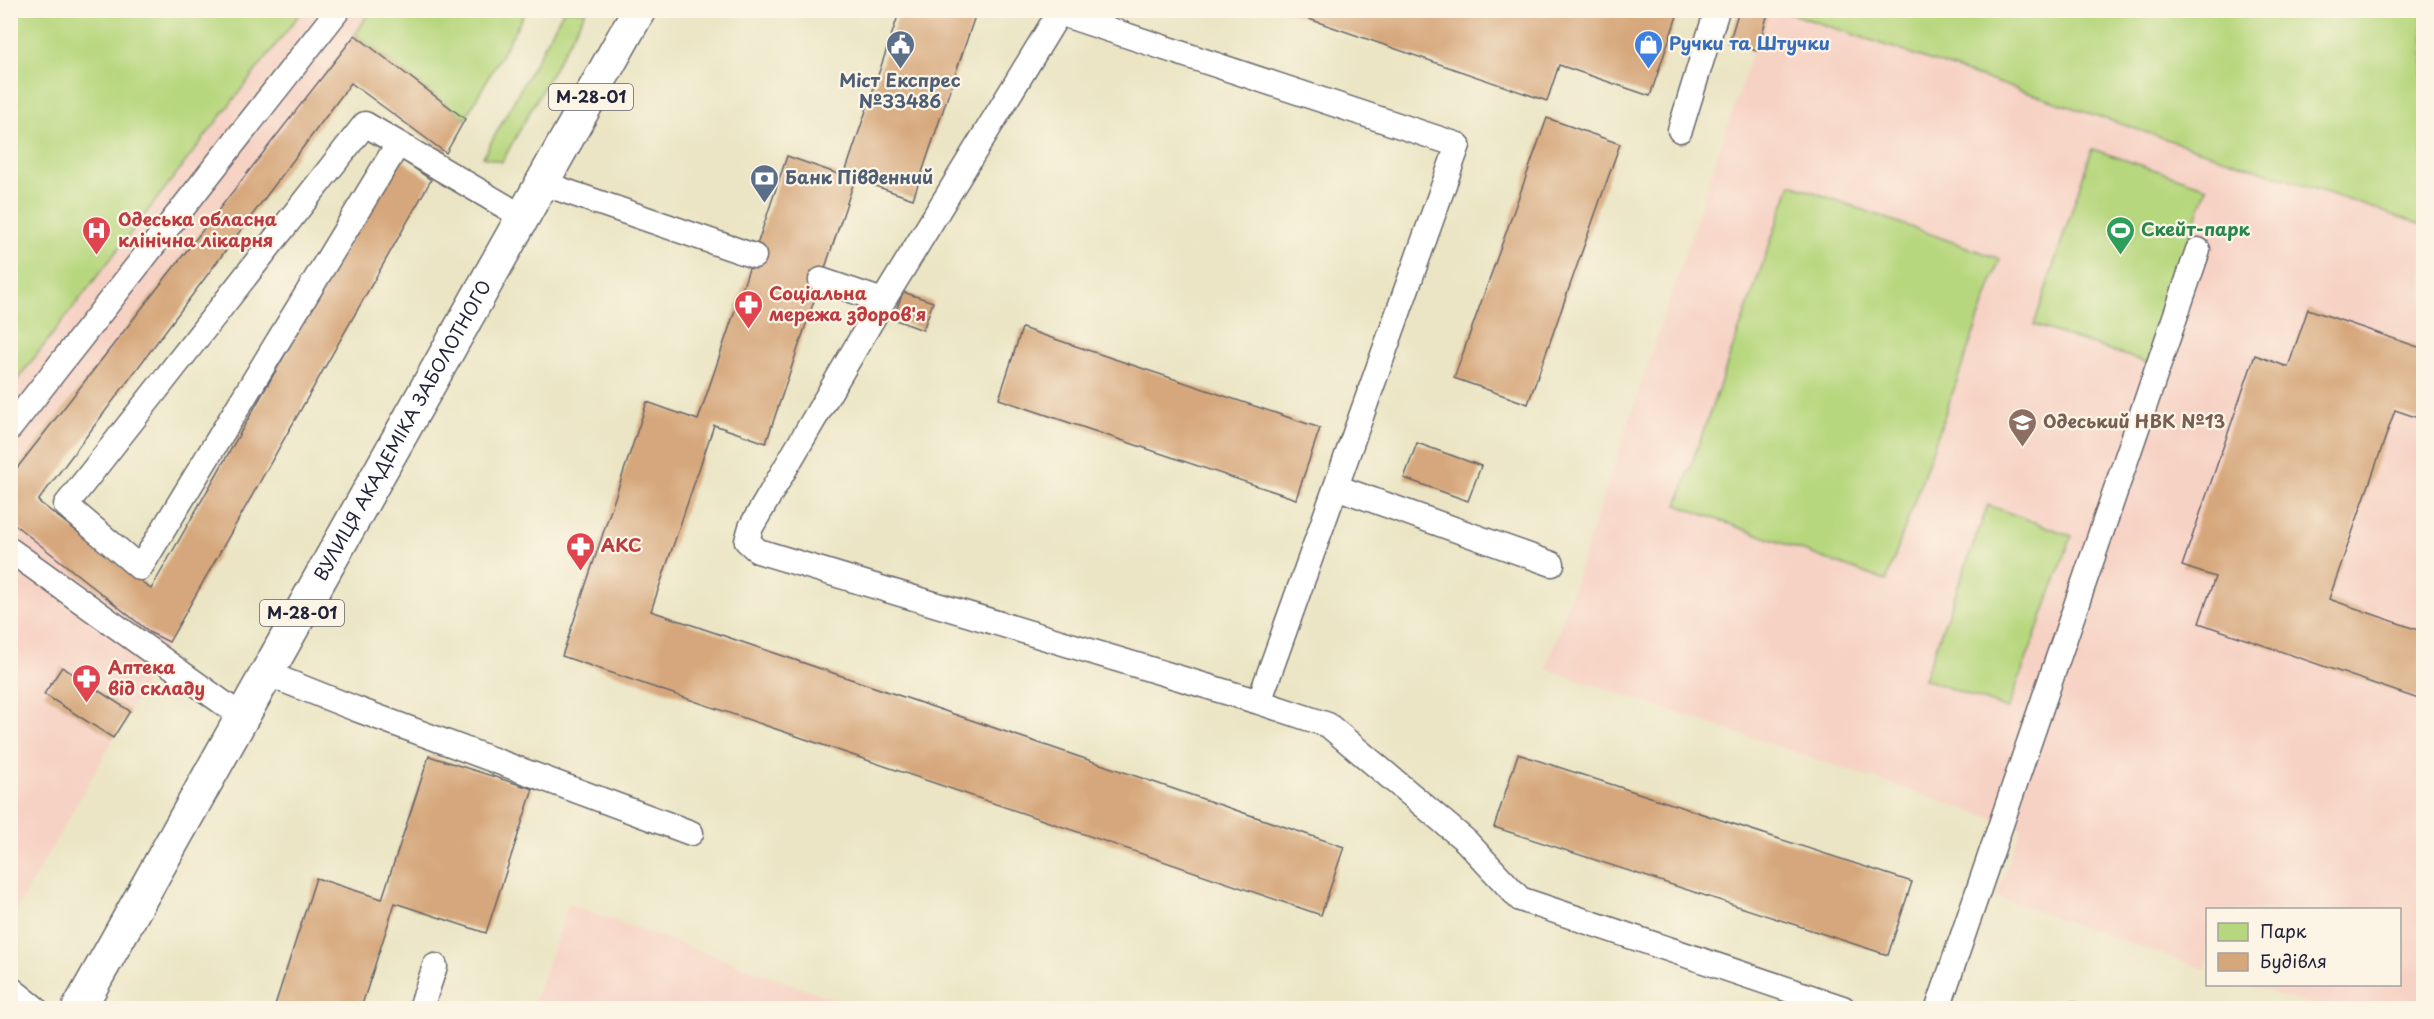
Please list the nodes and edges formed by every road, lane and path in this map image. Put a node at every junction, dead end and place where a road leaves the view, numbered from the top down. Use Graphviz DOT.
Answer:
graph roads {
  1 [pos="338,10"];
  2 [pos="639,10"];
  3 [pos="1716,10"];
  4 [pos="1680,130"];
  5 [pos="398,144"];
  6 [pos="542,183"];
  7 [pos="523,217"];
  8 [pos="2198,250"];
  9 [pos="754,256"];
  10 [pos="821,280"];
  11 [pos="883,301"];
  12 [pos="10,429"];
  13 [pos="1336,487"];
  14 [pos="10,550"];
  15 [pos="1552,564"];
  16 [pos="268,674"];
  17 [pos="1259,702"];
  18 [pos="244,717"];
  19 [pos="691,833"];
  20 [pos="435,966"];
  21 [pos="10,988"];
  22 [pos="35,1008"];
  23 [pos="79,1008"];
  24 [pos="421,1008"];
  25 [pos="1844,1008"];
  26 [pos="1938,1008"];
  1 -- 12 [label="lane"];
  2 -- 6 [label="highway, ВУЛИЦЯ АКАДЕМІКА ЗАБОЛОТНОГО / М-28-01"];
  3 -- 4 [label="lane"];
  5 -- 5 [label="lane"];
  5 -- 7 [label="lane"];
  6 -- 7 [label="highway, ВУЛИЦЯ АКАДЕМІКА ЗАБОЛОТНОГО / М-28-01"];
  6 -- 9 [label="lane"];
  7 -- 16 [label="highway, ВУЛИЦЯ АКАДЕМІКА ЗАБОЛОТНОГО / М-28-01"];
  8 -- 26 [label="lane"];
  10 -- 11 [label="lane"];
  11 -- 13 [label="lane"];
  11 -- 17 [label="lane"];
  13 -- 15 [label="lane"];
  13 -- 17 [label="lane"];
  14 -- 18 [label="lane"];
  16 -- 18 [label="highway, ВУЛИЦЯ АКАДЕМІКА ЗАБОЛОТНОГО / М-28-01"];
  16 -- 19 [label="lane"];
  17 -- 25 [label="lane"];
  18 -- 23 [label="highway, ВУЛИЦЯ АКАДЕМІКА ЗАБОЛОТНОГО / М-28-01"];
  20 -- 24 [label="lane"];
  21 -- 22 [label="lane"];
}
